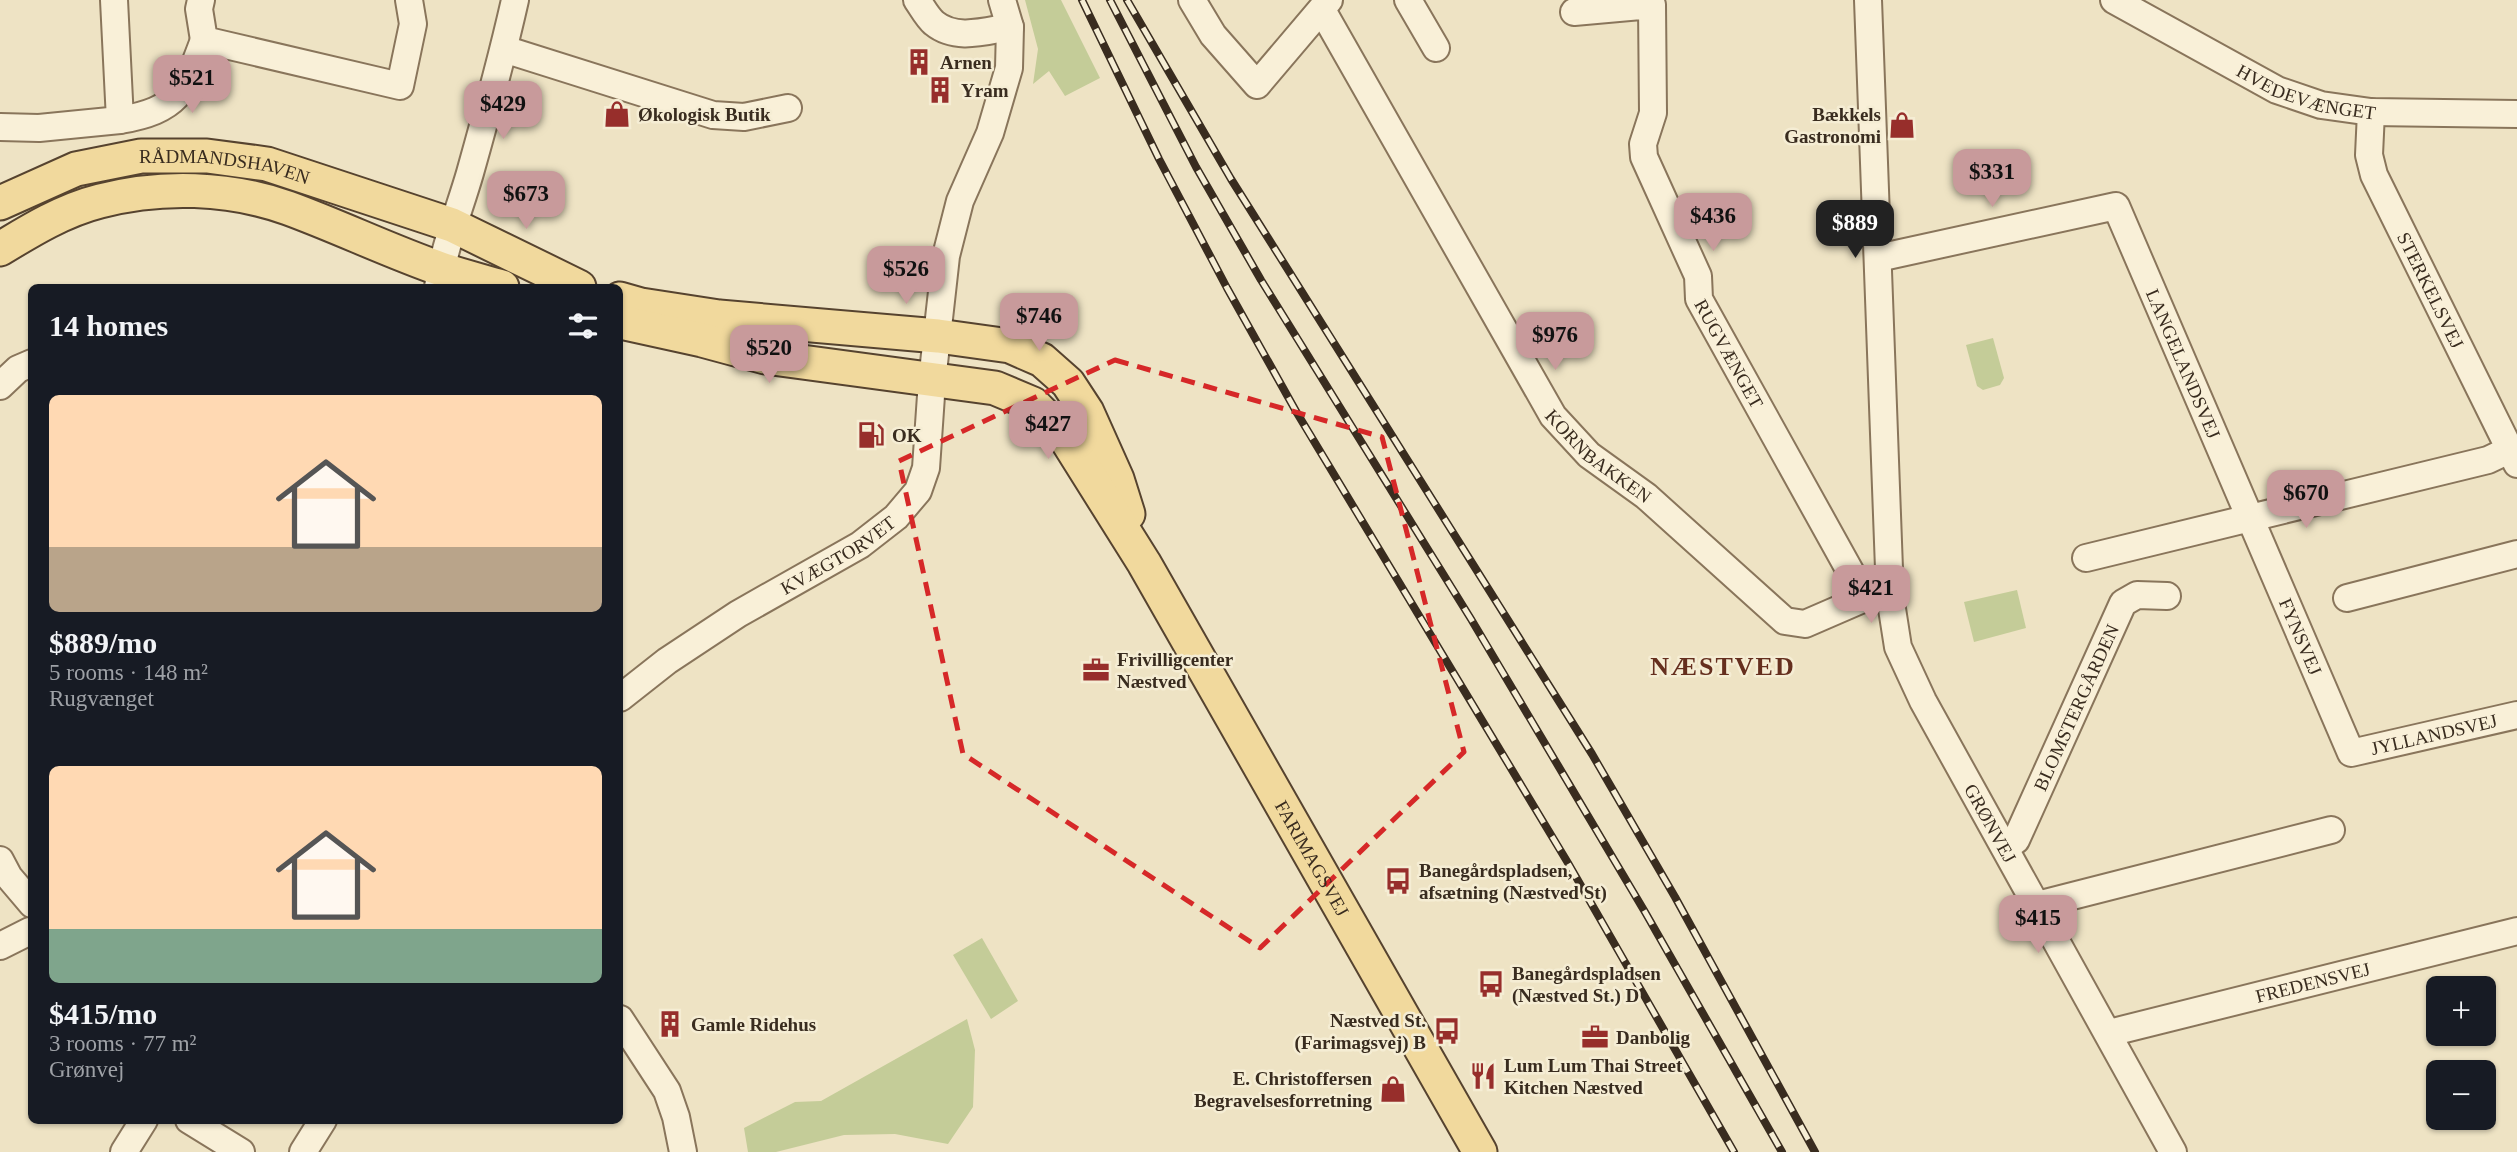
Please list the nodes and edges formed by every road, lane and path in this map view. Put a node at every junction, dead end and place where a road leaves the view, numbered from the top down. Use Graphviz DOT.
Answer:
graph roads {
  1 [pos="114,0"];
  2 [pos="201,0"];
  3 [pos="410,0"];
  4 [pos="515,0"];
  5 [pos="917,0"];
  6 [pos="1002,0"];
  7 [pos="1192,0"];
  8 [pos="1408,0"];
  9 [pos="1868,0"];
  10 [pos="2114,0"];
  11 [pos="1326,5"];
  12 [pos="1574,12"];
  13 [pos="1010,27"];
  14 [pos="204,40"];
  15 [pos="1436,48"];
  16 [pos="504,49"];
  17 [pos="788,108"];
  18 [pos="2371,112"];
  19 [pos="2517,114"];
  20 [pos="120,120"];
  21 [pos="0,127"];
  22 [pos="0,204"];
  23 [pos="452,225"];
  24 [pos="0,249"];
  25 [pos="1878,258"];
  26 [pos="439,278"];
  27 [pos="481,284"];
  28 [pos="573,284"];
  29 [pos="623,300"];
  30 [pos="623,323"];
  31 [pos="938,336"];
  32 [pos="702,340"];
  33 [pos="28,365"];
  34 [pos="932,381"];
  35 [pos="0,386"];
  36 [pos="2513,457"];
  37 [pos="1112,467"];
  38 [pos="2252,519"];
  39 [pos="2517,554"];
  40 [pos="2086,558"];
  41 [pos="1144,563"];
  42 [pos="2167,596"];
  43 [pos="1878,597"];
  44 [pos="2347,598"];
  45 [pos="623,696"];
  46 [pos="2517,715"];
  47 [pos="2351,753"];
  48 [pos="2331,830"];
  49 [pos="2004,846"];
  50 [pos="0,860"];
  51 [pos="2037,905"];
  52 [pos="28,913"];
  53 [pos="28,922"];
  54 [pos="2517,931"];
  55 [pos="0,946"];
  56 [pos="623,1024"];
  57 [pos="2109,1033"];
  58 [pos="142,1124"];
  59 [pos="196,1124"];
  60 [pos="320,1124"];
  61 [pos="124,1152"];
  62 [pos="241,1152"];
  63 [pos="303,1152"];
  64 [pos="683,1152"];
  65 [pos="1480,1152"];
  66 [pos="2174,1152"];
  1 -- 20 [label="street"];
  2 -- 14 [label="street"];
  3 -- 14 [label="street"];
  4 -- 16 [label="street"];
  5 -- 13 [label="street"];
  6 -- 13 [label="street"];
  7 -- 11 [label="street"];
  8 -- 15 [label="street"];
  9 -- 25 [label="street"];
  10 -- 18 [label="street, HVEDEVÆNGET"];
  11 -- 43 [label="street, KORNBAKKEN"];
  12 -- 43 [label="street, RUGVÆNGET"];
  13 -- 31 [label="street"];
  14 -- 20 [label="street"];
  16 -- 17 [label="street"];
  16 -- 23 [label="street"];
  18 -- 19 [label="street, HVEDEVÆNGET"];
  18 -- 36 [label="street, STERKELSVEJ"];
  20 -- 21 [label="street"];
  22 -- 23 [label="main road, RÅDMANDSHAVEN"];
  23 -- 26 [label="street"];
  23 -- 28 [label="main road"];
  24 -- 26 [label="main road, RÅDMANDSHAVEN"];
  25 -- 38 [label="street, LANGELANDSVEJ"];
  25 -- 43 [label="street"];
  26 -- 27 [label="main road"];
  29 -- 31 [label="main road, FARIMAGSVEJ"];
  30 -- 32 [label="main road, FARIMAGSVEJ"];
  31 -- 32 [label="main road"];
  31 -- 34 [label="street, KVÆGTORVET"];
  31 -- 37 [label="main road, FARIMAGSVEJ"];
  32 -- 34 [label="main road, FARIMAGSVEJ"];
  33 -- 35 [label="street"];
  34 -- 37 [label="main road"];
  34 -- 41 [label="main road, FARIMAGSVEJ"];
  34 -- 45 [label="street, KVÆGTORVET"];
  36 -- 38 [label="street"];
  37 -- 41 [label="main road, FARIMAGSVEJ"];
  38 -- 40 [label="street"];
  38 -- 47 [label="street, FYNSVEJ"];
  39 -- 44 [label="street"];
  41 -- 65 [label="main road, FARIMAGSVEJ"];
  42 -- 49 [label="street, BLOMSTERGÅRDEN"];
  43 -- 49 [label="street, GRØNVEJ"];
  46 -- 47 [label="street, JYLLANDSVEJ"];
  48 -- 51 [label="street"];
  49 -- 51 [label="street, GRØNVEJ"];
  50 -- 52 [label="street"];
  51 -- 57 [label="street, GRØNVEJ"];
  53 -- 55 [label="street"];
  54 -- 57 [label="street, FREDENSVEJ"];
  56 -- 64 [label="street"];
  57 -- 66 [label="street, GRØNVEJ"];
  58 -- 61 [label="street"];
  59 -- 62 [label="street"];
  60 -- 63 [label="street"];
}
